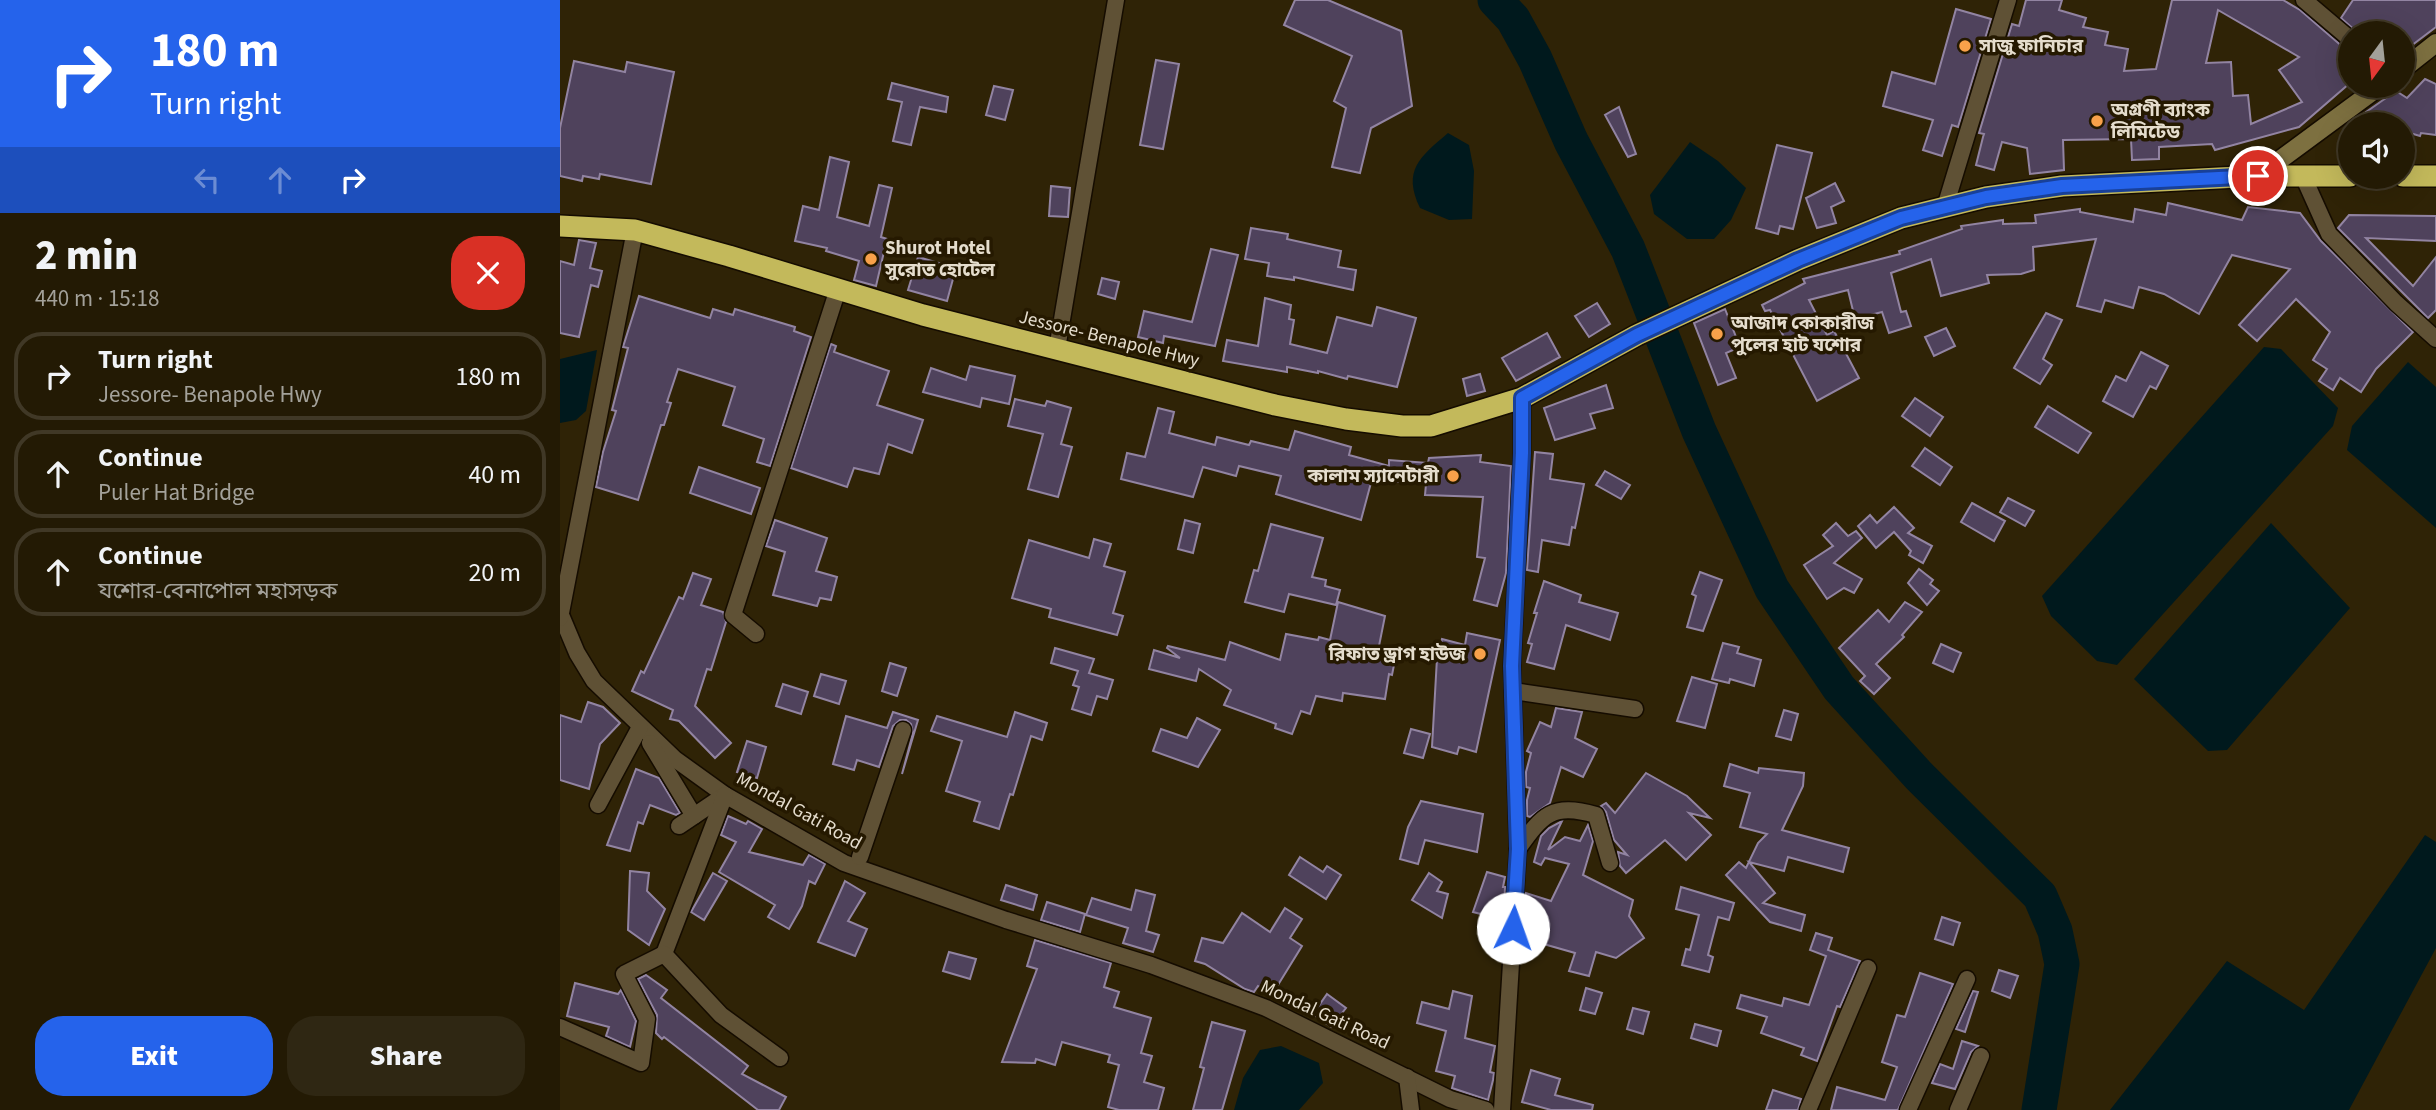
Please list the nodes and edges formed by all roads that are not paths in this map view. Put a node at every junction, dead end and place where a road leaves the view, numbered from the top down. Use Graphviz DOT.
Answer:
graph roads {
  1 [pos="1116,0"];
  2 [pos="2008,0"];
  3 [pos="2304,0"];
  4 [pos="2338,29"];
  5 [pos="2436,43"];
  6 [pos="2415,60"];
  7 [pos="2364,98"];
  8 [pos="2258,176"];
  9 [pos="2304,176"];
  10 [pos="2338,176"];
  11 [pos="2415,176"];
  12 [pos="2436,176"];
  13 [pos="1945,207"];
  14 [pos="560,226"];
  15 [pos="635,230"];
  16 [pos="838,289"];
  17 [pos="2436,339"];
  18 [pos="1056,349"];
  19 [pos="1522,398"];
  20 [pos="560,616"];
  21 [pos="756,634"];
  22 [pos="1513,691"];
  23 [pos="1635,709"];
  24 [pos="640,727"];
  25 [pos="903,730"];
  26 [pos="725,795"];
  27 [pos="598,806"];
  28 [pos="694,816"];
  29 [pos="679,826"];
  30 [pos="1518,849"];
  31 [pos="860,857"];
  32 [pos="1610,863"];
  33 [pos="664,954"];
  34 [pos="1868,968"];
  35 [pos="1967,979"];
  36 [pos="560,1027"];
  37 [pos="1981,1056"];
  38 [pos="780,1058"];
  39 [pos="1407,1077"];
  40 [pos="1411,1110"];
  41 [pos="1486,1110"];
  42 [pos="1502,1110"];
  43 [pos="1808,1110"];
  44 [pos="1908,1110"];
  45 [pos="1958,1110"];
  1 -- 18 [label="street"];
  2 -- 13 [label="street"];
  3 -- 4 [label="street"];
  5 -- 6 [label="main road"];
  7 -- 8 [label="main road"];
  8 -- 9 [label="highway, Jessore- Benapole Hwy"];
  8 -- 13 [label="highway, Jessore- Benapole Hwy"];
  9 -- 10 [label="highway, Jessore- Benapole Hwy"];
  9 -- 17 [label="street"];
  11 -- 12 [label="highway"];
  13 -- 19 [label="highway, Jessore- Benapole Hwy"];
  14 -- 15 [label="highway, Jessore- Benapole Hwy"];
  15 -- 16 [label="highway, Jessore- Benapole Hwy"];
  15 -- 20 [label="street, Mondal Gati Road"];
  16 -- 18 [label="highway, Jessore- Benapole Hwy"];
  16 -- 21 [label="street"];
  18 -- 19 [label="highway, Jessore- Benapole Hwy"];
  19 -- 22 [label="street"];
  20 -- 24 [label="street, Mondal Gati Road"];
  22 -- 23 [label="street"];
  22 -- 30 [label="street"];
  24 -- 26 [label="street, Mondal Gati Road"];
  24 -- 27 [label="street"];
  24 -- 28 [label="street"];
  25 -- 31 [label="street"];
  26 -- 28 [label="street"];
  26 -- 33 [label="street"];
  26 -- 39 [label="street, Mondal Gati Road"];
  28 -- 29 [label="street"];
  30 -- 32 [label="street"];
  30 -- 42 [label="street"];
  33 -- 36 [label="street"];
  33 -- 38 [label="street"];
  34 -- 43 [label="street"];
  35 -- 44 [label="street"];
  37 -- 45 [label="street"];
  39 -- 40 [label="street"];
  39 -- 41 [label="street, Mondal Gati Road"];
}
